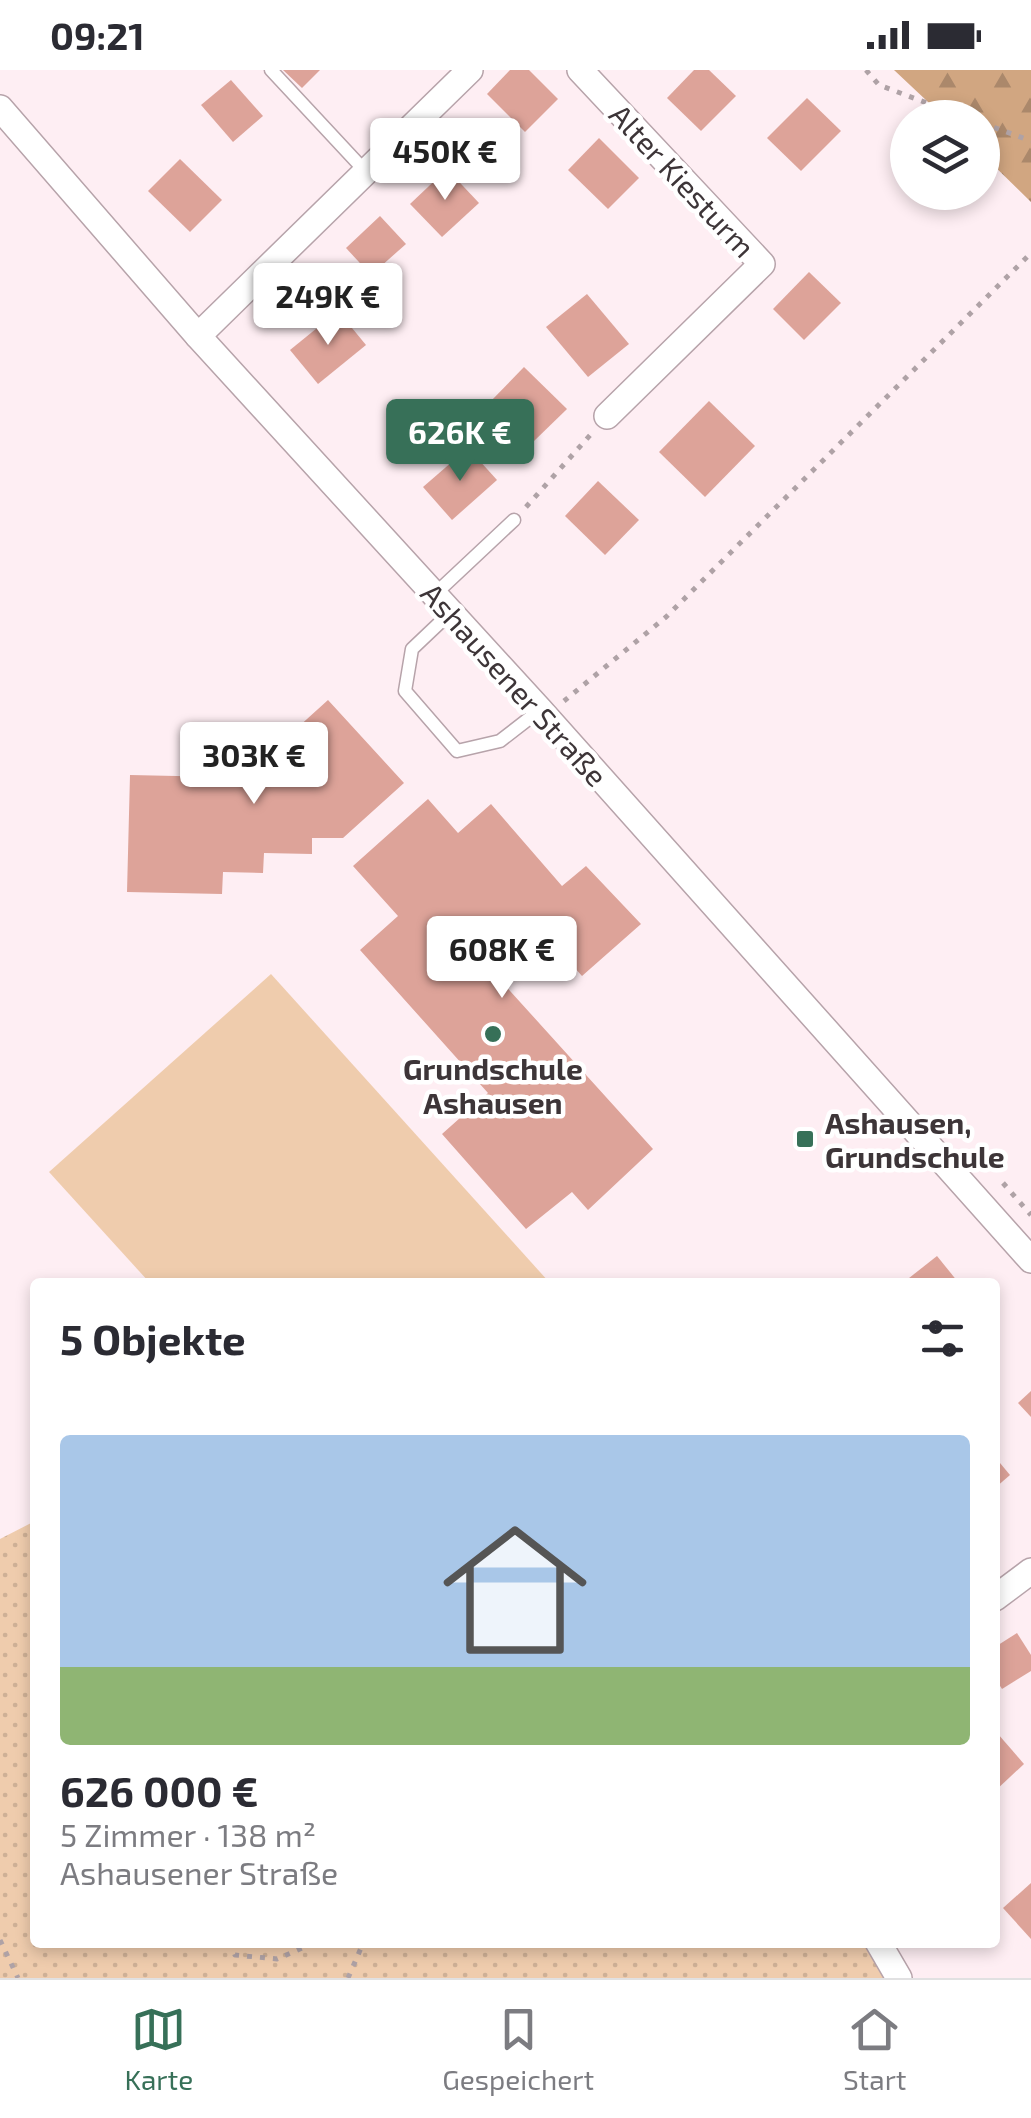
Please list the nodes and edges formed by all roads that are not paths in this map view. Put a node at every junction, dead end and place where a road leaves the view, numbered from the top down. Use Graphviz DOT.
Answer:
graph roads {
  1 [pos="272,70"];
  2 [pos="470,70"];
  3 [pos="580,70"];
  4 [pos="0,108"];
  5 [pos="366,172"];
  6 [pos="198,336"];
  7 [pos="607,416"];
  8 [pos="514,520"];
  9 [pos="442,604"];
  10 [pos="543,713"];
  11 [pos="1031,1260"];
  12 [pos="1031,1571"];
  13 [pos="1000,1594"];
  14 [pos="882,1948"];
  15 [pos="899,1978"];
  1 -- 5 [label="lane"];
  2 -- 5 [label="street"];
  3 -- 7 [label="street, Alter Kiesturm"];
  4 -- 6 [label="street, Ashausener Straße"];
  5 -- 6 [label="street"];
  6 -- 9 [label="street, Ashausener Straße"];
  8 -- 9 [label="lane"];
  9 -- 10 [label="street, Ashausener Straße"];
  9 -- 10 [label="lane"];
  10 -- 11 [label="street, Ashausener Straße"];
  12 -- 13 [label="street"];
  14 -- 15 [label="street"];
}
